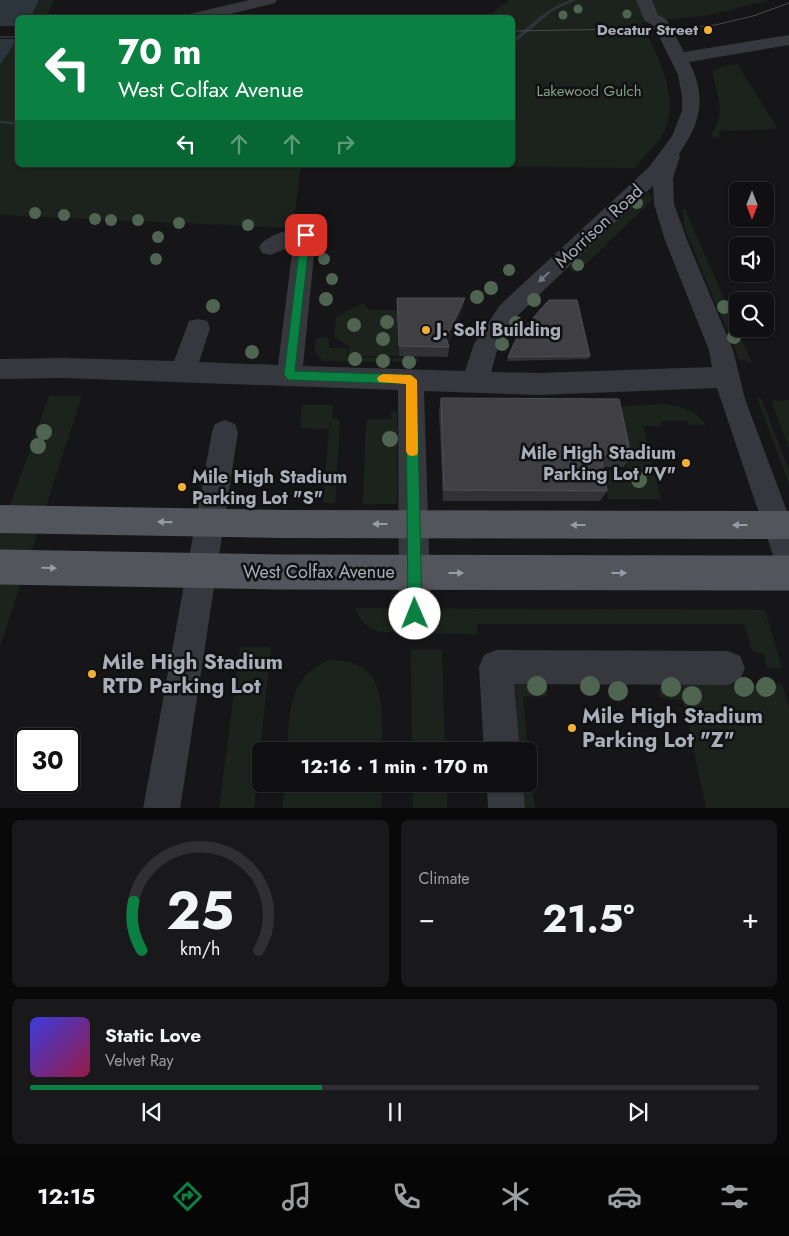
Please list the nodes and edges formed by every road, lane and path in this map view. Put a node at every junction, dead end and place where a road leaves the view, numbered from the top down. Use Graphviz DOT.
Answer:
graph roads {
  1 [pos="268,0"];
  2 [pos="644,0"];
  3 [pos="658,13"];
  4 [pos="204,15"];
  5 [pos="789,40"];
  6 [pos="680,58"];
  7 [pos="671,153"];
  8 [pos="270,247"];
  9 [pos="198,328"];
  10 [pos="0,369"];
  11 [pos="183,372"];
  12 [pos="289,375"];
  13 [pos="726,377"];
  14 [pos="411,380"];
  15 [pos="476,383"];
  16 [pos="225,432"];
  17 [pos="0,519"];
  18 [pos="789,525"];
  19 [pos="789,558"];
  20 [pos="0,567"];
  21 [pos="789,573"];
  22 [pos="415,614"];
  23 [pos="728,668"];
  24 [pos="501,742"];
  25 [pos="506,792"];
  26 [pos="161,808"];
  27 [pos="507,808"];
  1 -- 4 [label="street"];
  2 -- 3 [label="street"];
  3 -- 6 [label="street"];
  5 -- 6 [label="street"];
  6 -- 7 [label="street, Morrison Road"];
  7 -- 13 [label="street"];
  7 -- 15 [label="street, Morrison Road, one-way"];
  8 -- 12 [label="street"];
  9 -- 11 [label="street"];
  10 -- 11 [label="street"];
  11 -- 12 [label="street"];
  12 -- 14 [label="street"];
  13 -- 15 [label="street"];
  13 -- 19 [label="street"];
  14 -- 15 [label="street"];
  14 -- 22 [label="street"];
  16 -- 26 [label="street"];
  18 -- 17 [label="main road, one-way, bridge"];
  20 -- 21 [label="main road, West Colfax Avenue, one-way, bridge"];
  23 -- 24 [label="street"];
  25 -- 27 [label="street"];
}
